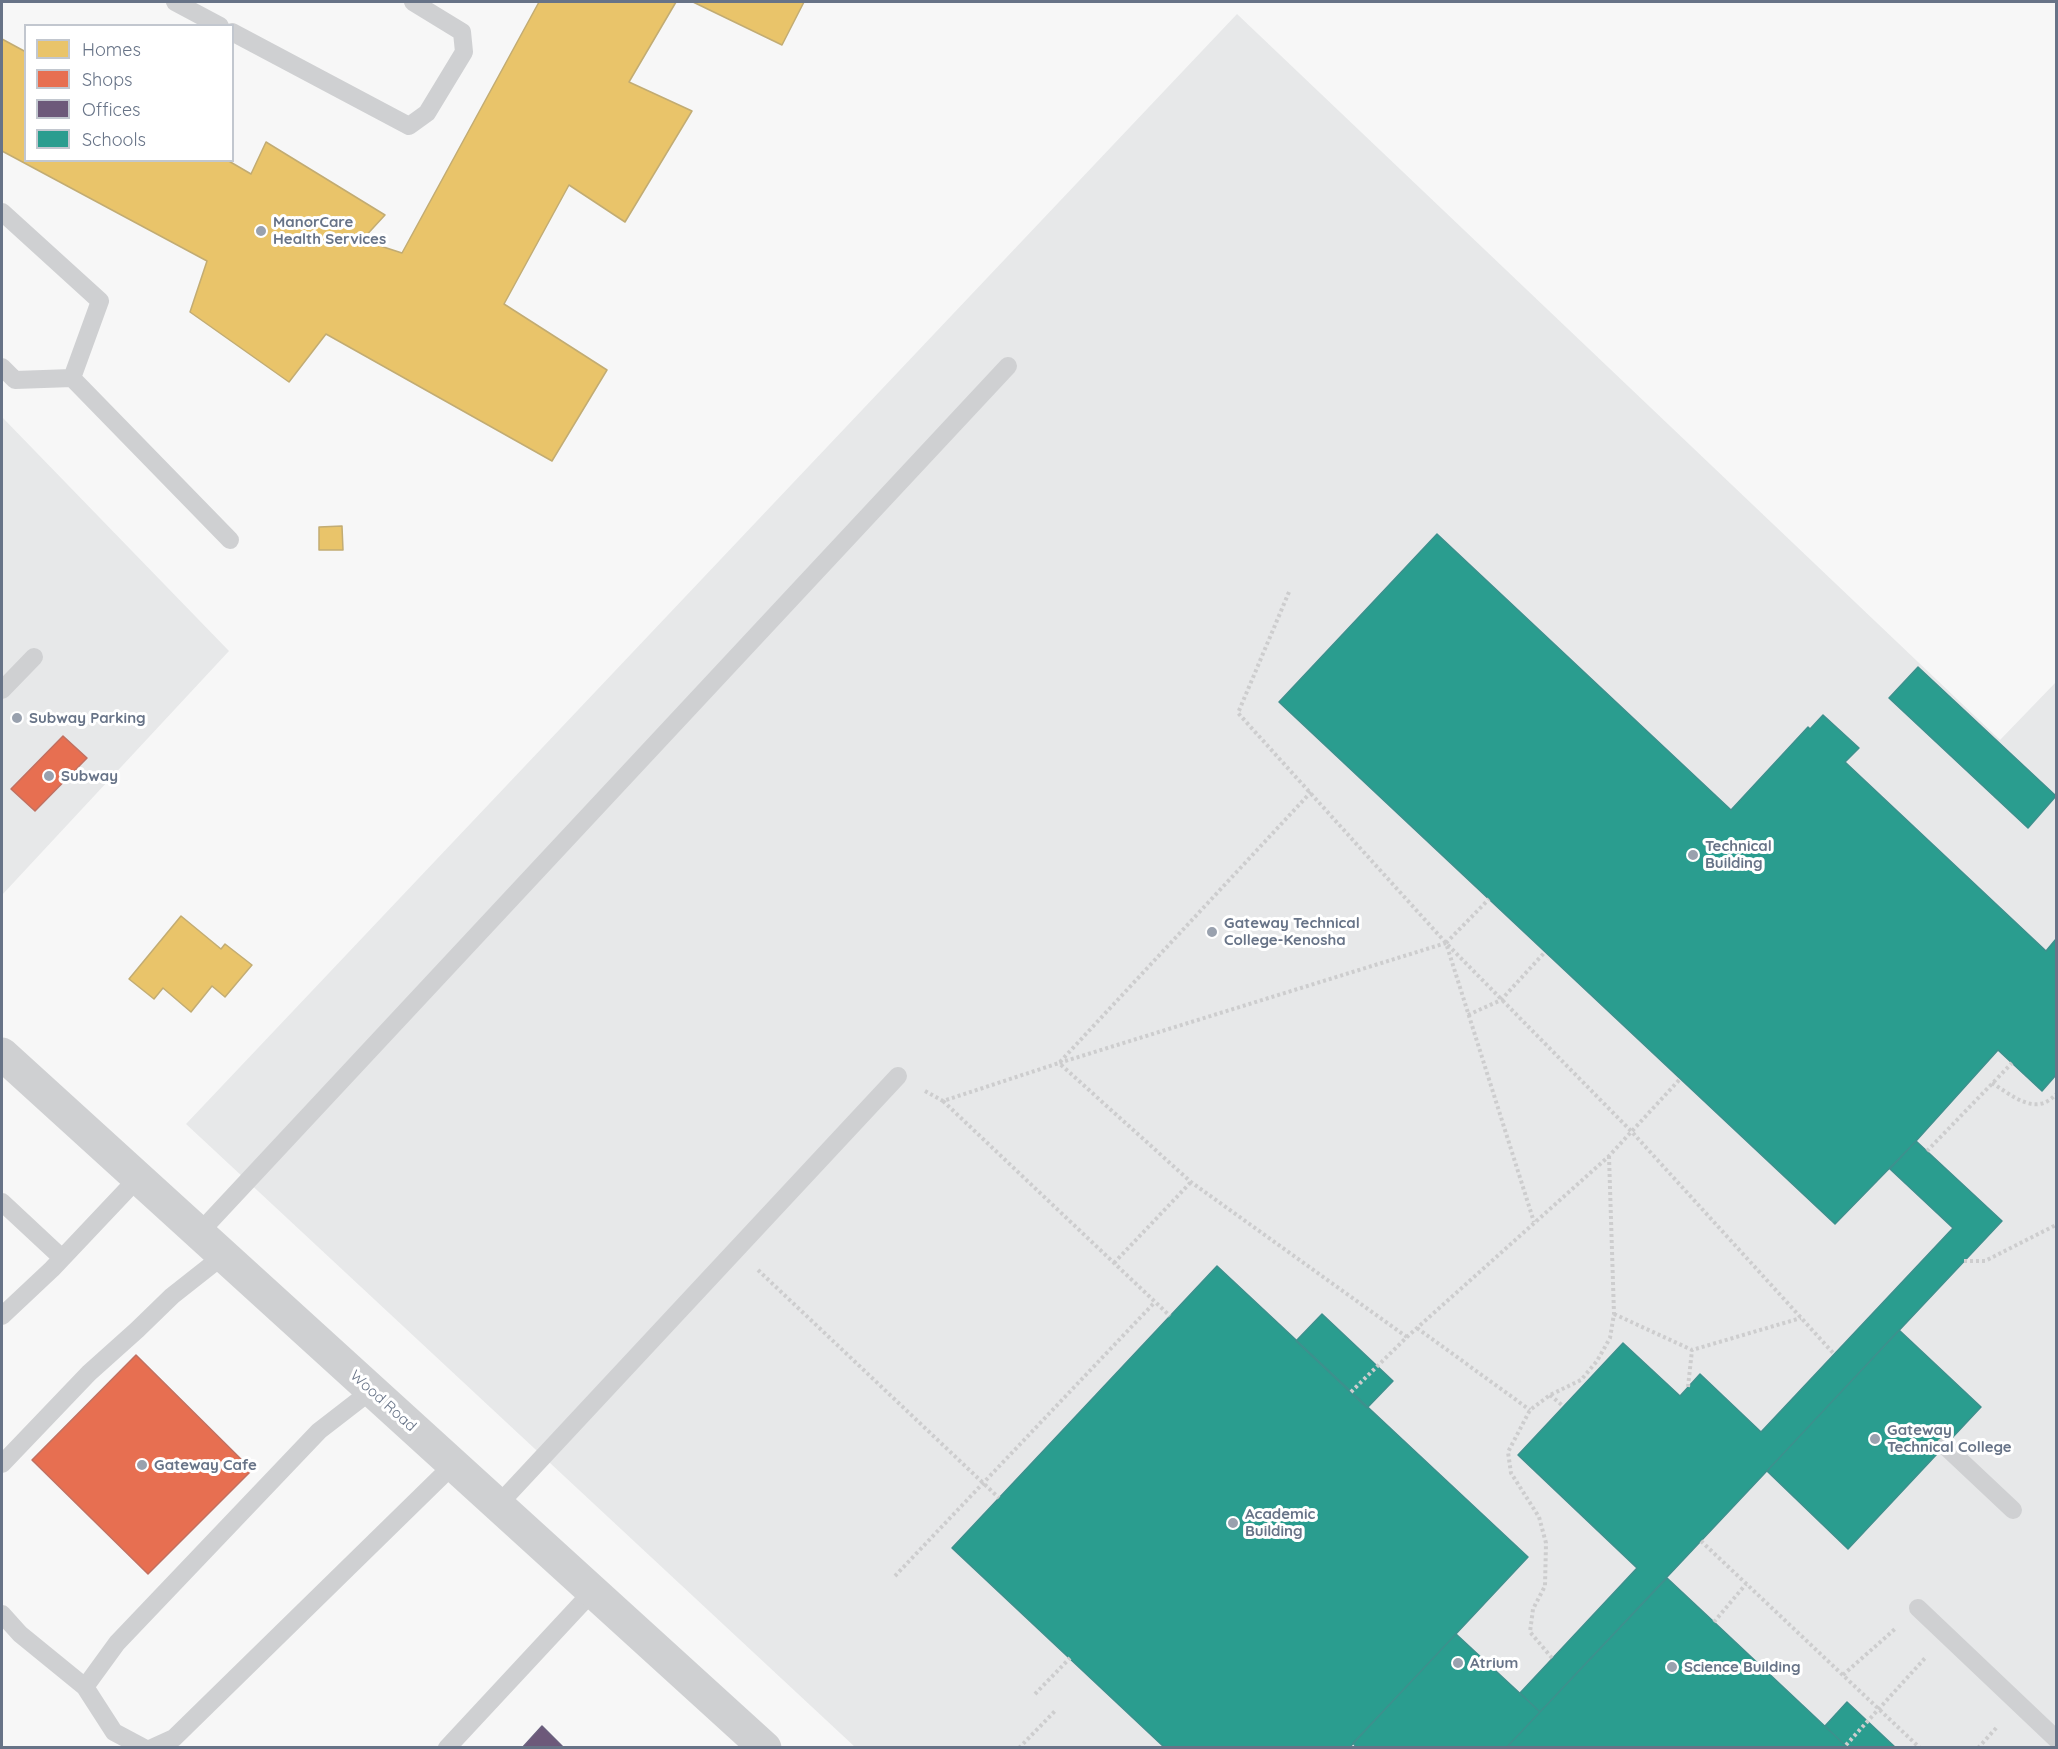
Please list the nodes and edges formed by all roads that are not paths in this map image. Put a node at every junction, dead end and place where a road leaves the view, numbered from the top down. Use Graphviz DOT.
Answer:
graph roads {
  1 [pos="175,2"];
  2 [pos="413,2"];
  3 [pos="216,24"];
  4 [pos="234,33"];
  5 [pos="2,212"];
  6 [pos="1008,366"];
  7 [pos="2,367"];
  8 [pos="72,378"];
  9 [pos="230,540"];
  10 [pos="34,657"];
  11 [pos="2,690"];
  12 [pos="2,1054"];
  13 [pos="898,1077"];
  14 [pos="138,1178"];
  15 [pos="2,1202"];
  16 [pos="199,1233"];
  17 [pos="224,1255"];
  18 [pos="62,1258"];
  19 [pos="2,1316"];
  20 [pos="372,1390"];
  21 [pos="1945,1446"];
  22 [pos="2,1464"];
  23 [pos="454,1464"];
  24 [pos="498,1505"];
  25 [pos="2013,1510"];
  26 [pos="593,1591"];
  27 [pos="1918,1608"];
  28 [pos="2,1614"];
  29 [pos="85,1688"];
  30 [pos="2056,1739"];
  31 [pos="144,1748"];
  32 [pos="152,1748"];
  33 [pos="447,1748"];
  34 [pos="765,1748"];
  1 -- 3 [label="lane"];
  2 -- 4 [label="lane"];
  5 -- 8 [label="lane"];
  6 -- 16 [label="lane"];
  7 -- 8 [label="lane"];
  8 -- 9 [label="lane"];
  10 -- 11 [label="lane"];
  12 -- 14 [label="street, Wood Road"];
  13 -- 24 [label="lane"];
  14 -- 16 [label="street, Wood Road"];
  14 -- 18 [label="lane"];
  15 -- 18 [label="lane"];
  16 -- 17 [label="street, Wood Road"];
  17 -- 20 [label="street, Wood Road"];
  17 -- 22 [label="lane"];
  18 -- 19 [label="lane"];
  20 -- 23 [label="street, Wood Road"];
  20 -- 29 [label="lane"];
  21 -- 25 [label="lane"];
  23 -- 24 [label="street, Wood Road"];
  23 -- 32 [label="lane"];
  24 -- 26 [label="street, Wood Road"];
  26 -- 33 [label="lane"];
  26 -- 34 [label="street, Wood Road"];
  27 -- 30 [label="lane"];
  28 -- 29 [label="lane"];
  29 -- 31 [label="lane"];
}
